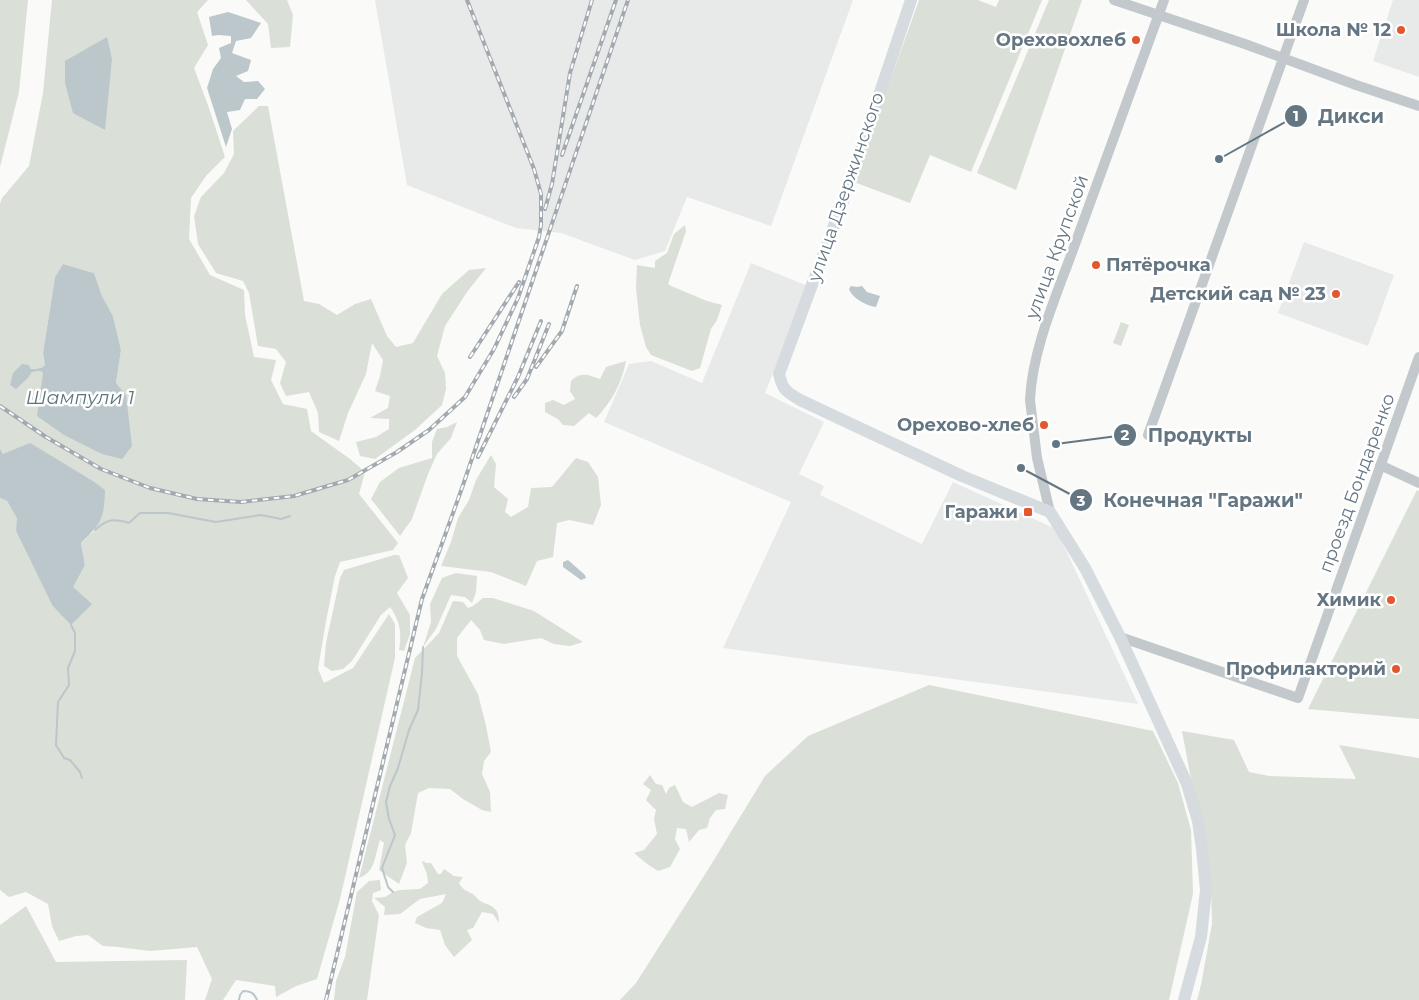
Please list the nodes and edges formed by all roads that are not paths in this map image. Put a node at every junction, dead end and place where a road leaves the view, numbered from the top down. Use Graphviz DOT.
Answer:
graph roads {
  1 [pos="911,0"];
  2 [pos="1114,0"];
  3 [pos="1164,0"];
  4 [pos="1304,0"];
  5 [pos="1158,16"];
  6 [pos="1284,58"];
  7 [pos="1419,106"];
  8 [pos="1419,356"];
  9 [pos="1416,374"];
  10 [pos="1148,435"];
  11 [pos="1380,465"];
  12 [pos="1419,483"];
  13 [pos="1050,512"];
  14 [pos="1120,637"];
  15 [pos="1184,1000"];
  1 -- 13 [label="main road, улица Дзержинского"];
  2 -- 5 [label="street"];
  3 -- 5 [label="street, улица Крупской"];
  4 -- 6 [label="street"];
  5 -- 6 [label="street"];
  5 -- 13 [label="street, улица Крупской"];
  6 -- 7 [label="street"];
  6 -- 10 [label="street"];
  8 -- 9 [label="street, проезд Бондаренко"];
  9 -- 11 [label="street, проезд Бондаренко"];
  11 -- 12 [label="street"];
  11 -- 14 [label="street, проезд Бондаренко"];
  13 -- 14 [label="main road"];
  14 -- 15 [label="main road"];
}
